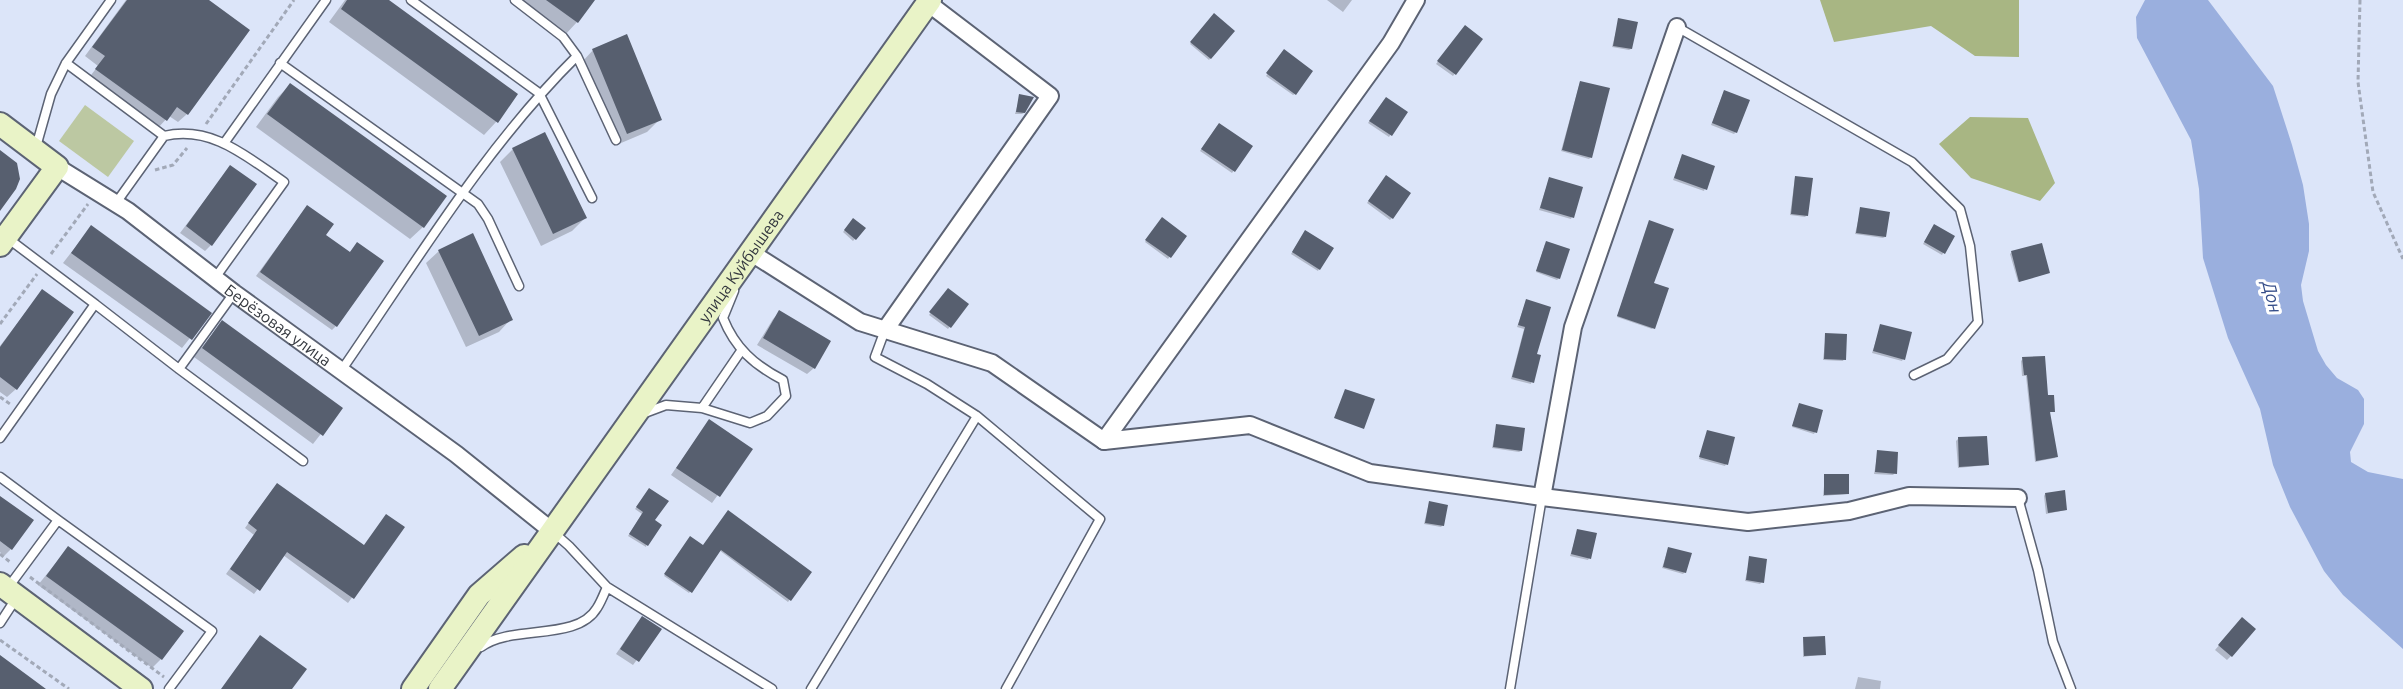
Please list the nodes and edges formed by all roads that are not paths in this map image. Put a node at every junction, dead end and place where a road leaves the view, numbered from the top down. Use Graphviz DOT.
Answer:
graph roads {
  1 [pos="111,0"];
  2 [pos="326,0"];
  3 [pos="411,0"];
  4 [pos="515,0"];
  5 [pos="1416,0"];
  6 [pos="929,1"];
  7 [pos="1677,27"];
  8 [pos="577,56"];
  9 [pos="66,63"];
  10 [pos="280,63"];
  11 [pos="539,93"];
  12 [pos="0,124"];
  13 [pos="164,136"];
  14 [pos="616,140"];
  15 [pos="225,142"];
  16 [pos="35,151"];
  17 [pos="57,166"];
  18 [pos="463,194"];
  19 [pos="592,198"];
  20 [pos="116,203"];
  21 [pos="3,241"];
  22 [pos="750,252"];
  23 [pos="215,278"];
  24 [pos="519,286"];
  25 [pos="234,293"];
  26 [pos="95,304"];
  27 [pos="885,330"];
  28 [pos="741,351"];
  29 [pos="179,369"];
  30 [pos="341,371"];
  31 [pos="1914,375"];
  32 [pos="702,408"];
  33 [pos="977,416"];
  34 [pos="633,417"];
  35 [pos="0,438"];
  36 [pos="1104,441"];
  37 [pos="303,461"];
  38 [pos="0,477"];
  39 [pos="1542,497"];
  40 [pos="2018,498"];
  41 [pos="58,520"];
  42 [pos="552,531"];
  43 [pos="607,586"];
  44 [pos="8,590"];
  45 [pos="0,623"];
  46 [pos="456,665"];
  47 [pos="171,686"];
  48 [pos="141,689"];
  49 [pos="412,689"];
  50 [pos="440,689"];
  51 [pos="772,689"];
  52 [pos="811,689"];
  53 [pos="1006,689"];
  54 [pos="1510,689"];
  55 [pos="2071,689"];
  1 -- 9 [label="lane"];
  2 -- 10 [label="lane"];
  3 -- 11 [label="lane"];
  4 -- 8 [label="lane"];
  5 -- 36 [label="street"];
  6 -- 22 [label="main road, улица Куйбышева"];
  6 -- 27 [label="street"];
  7 -- 31 [label="lane"];
  7 -- 39 [label="street"];
  8 -- 11 [label="lane"];
  8 -- 14 [label="lane"];
  9 -- 13 [label="lane"];
  9 -- 16 [label="lane"];
  10 -- 15 [label="lane"];
  10 -- 18 [label="lane"];
  11 -- 18 [label="lane"];
  11 -- 19 [label="lane"];
  12 -- 16 [label="main road, Берёзовая улица"];
  13 -- 15 [label="lane"];
  13 -- 20 [label="lane"];
  15 -- 23 [label="lane"];
  16 -- 17 [label="main road, Берёзовая улица"];
  17 -- 20 [label="street, Берёзовая улица"];
  17 -- 21 [label="main road"];
  18 -- 24 [label="lane"];
  18 -- 30 [label="lane"];
  20 -- 23 [label="street, Берёзовая улица"];
  21 -- 26 [label="lane"];
  22 -- 27 [label="street"];
  22 -- 28 [label="lane"];
  22 -- 34 [label="main road, улица Куйбышева"];
  23 -- 25 [label="street, Берёзовая улица"];
  25 -- 29 [label="lane"];
  25 -- 30 [label="street, Берёзовая улица"];
  26 -- 29 [label="lane"];
  26 -- 35 [label="lane"];
  27 -- 33 [label="lane"];
  27 -- 36 [label="street"];
  28 -- 32 [label="lane"];
  28 -- 32 [label="lane"];
  29 -- 37 [label="lane"];
  30 -- 42 [label="street, Берёзовая улица"];
  32 -- 34 [label="lane"];
  33 -- 52 [label="lane"];
  33 -- 53 [label="lane"];
  34 -- 42 [label="main road, улица Куйбышева"];
  36 -- 39 [label="street"];
  38 -- 41 [label="lane"];
  39 -- 40 [label="street"];
  39 -- 54 [label="lane"];
  40 -- 55 [label="lane"];
  41 -- 44 [label="lane"];
  41 -- 47 [label="lane"];
  42 -- 43 [label="lane"];
  42 -- 46 [label="main road"];
  42 -- 49 [label="main road"];
  43 -- 46 [label="lane"];
  43 -- 51 [label="lane"];
  44 -- 45 [label="lane"];
  44 -- 48 [label="main road"];
  46 -- 50 [label="main road"];
}
